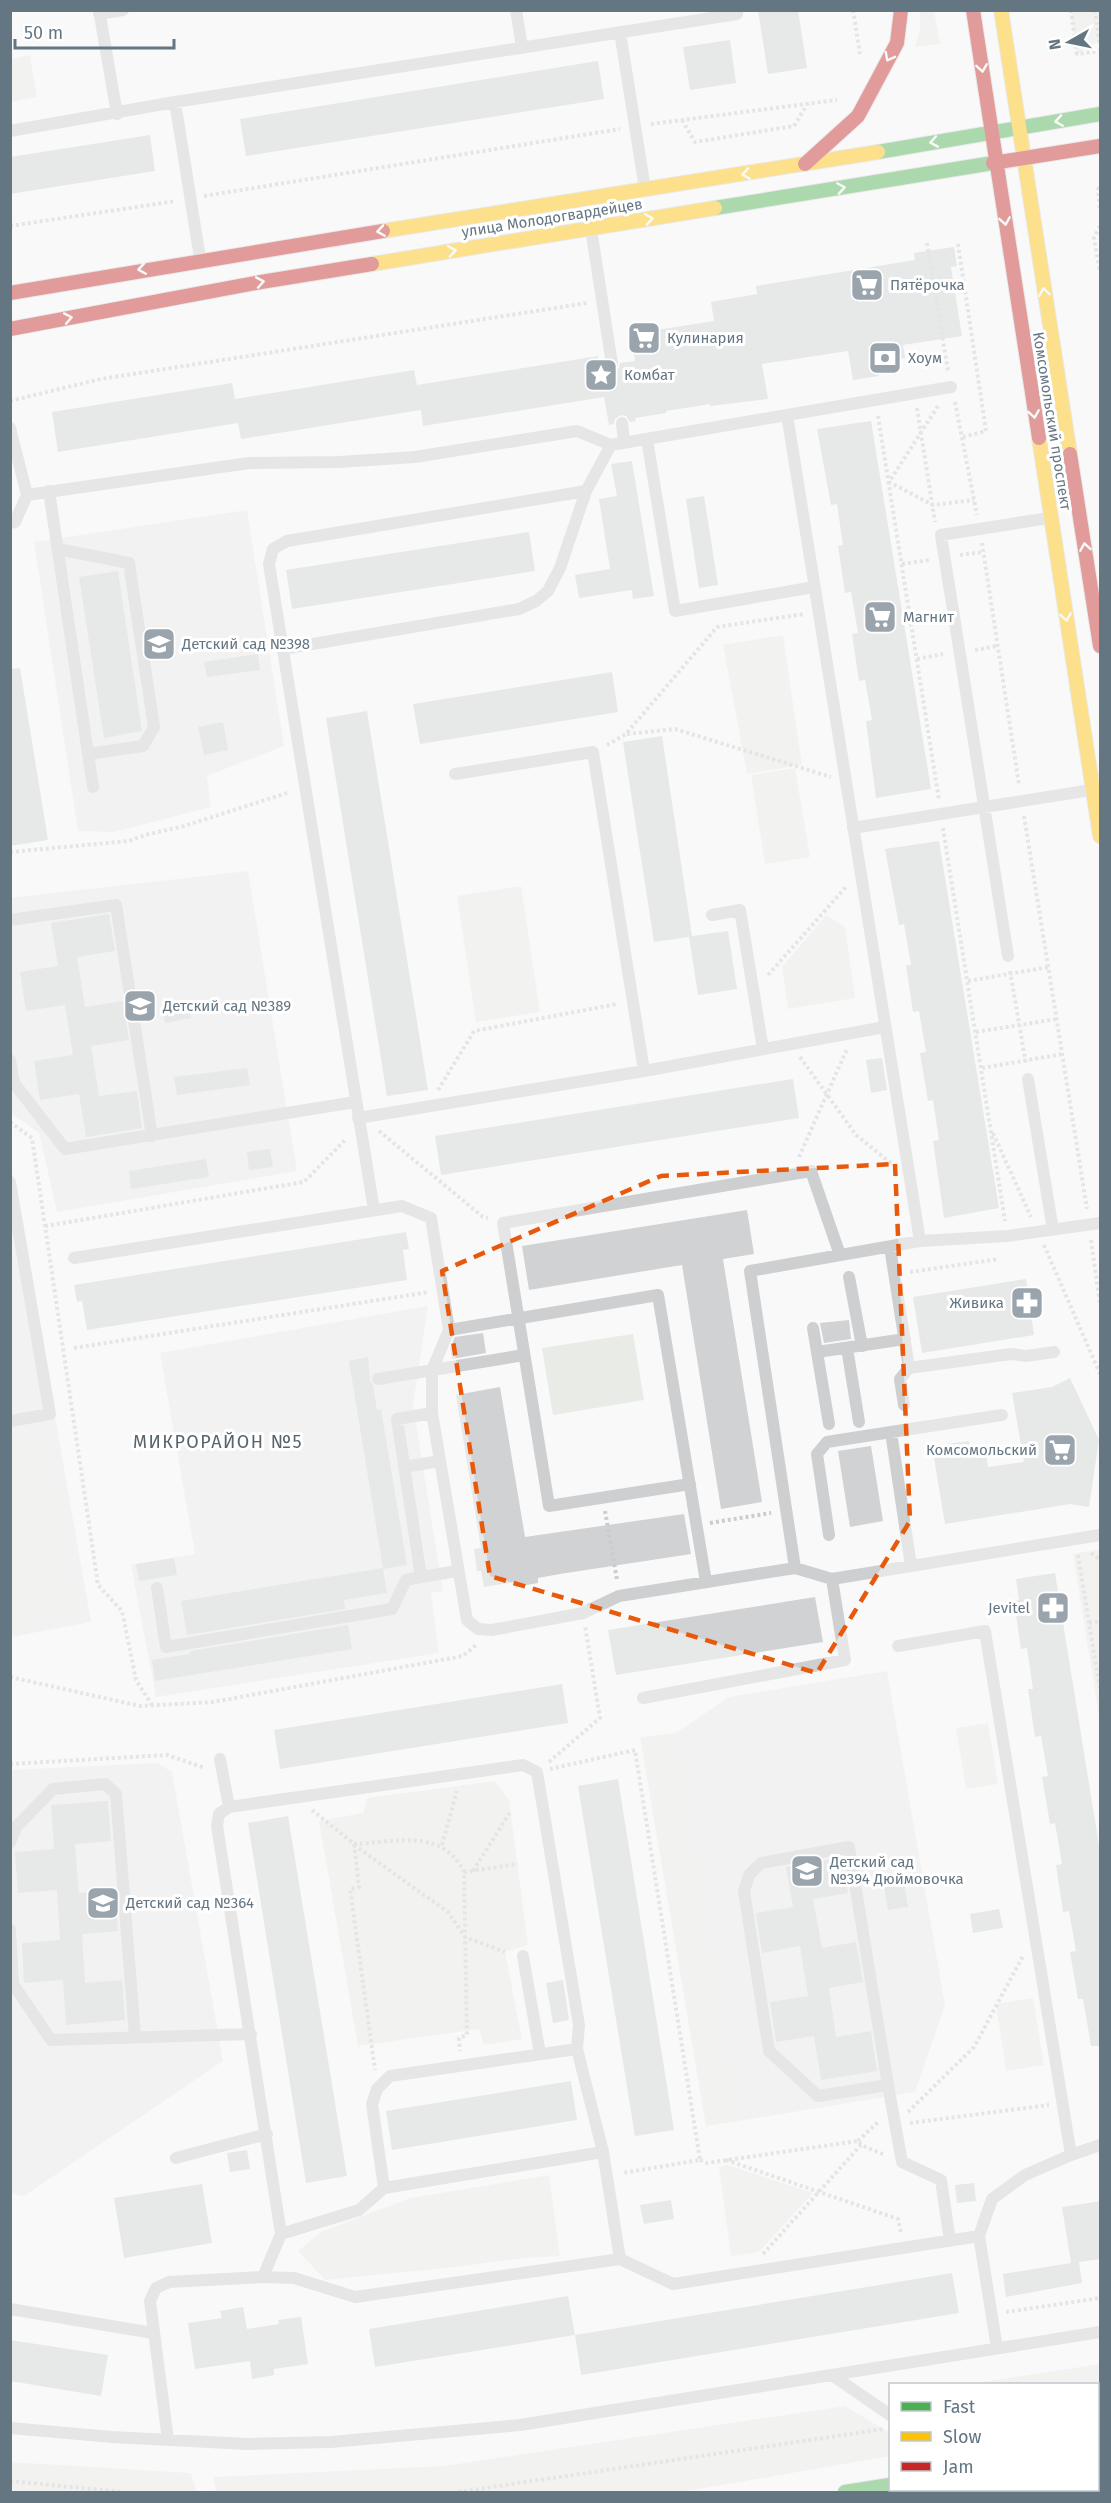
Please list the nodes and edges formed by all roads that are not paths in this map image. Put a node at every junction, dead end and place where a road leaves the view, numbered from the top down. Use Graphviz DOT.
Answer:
graph roads {
  1 [pos="123,10"];
  2 [pos="516,10"];
  3 [pos="736,10"];
  4 [pos="901,10"];
  5 [pos="973,10"];
  6 [pos="981,10"];
  7 [pos="1000,10"];
  8 [pos="99,12"];
  9 [pos="620,32"];
  10 [pos="1005,38"];
  11 [pos="522,47"];
  12 [pos="175,102"];
  13 [pos="117,114"];
  14 [pos="1101,114"];
  15 [pos="1018,127"];
  16 [pos="10,131"];
  17 [pos="992,132"];
  18 [pos="1101,146"];
  19 [pos="1023,159"];
  20 [pos="996,163"];
  21 [pos="804,165"];
  22 [pos="645,190"];
  23 [pos="591,229"];
  24 [pos="200,260"];
  25 [pos="10,293"];
  26 [pos="10,329"];
  27 [pos="612,364"];
  28 [pos="951,387"];
  29 [pos="787,415"];
  30 [pos="622,423"];
  31 [pos="10,428"];
  32 [pos="647,439"];
  33 [pos="624,443"];
  34 [pos="611,445"];
  35 [pos="49,491"];
  36 [pos="586,491"];
  37 [pos="27,495"];
  38 [pos="1050,518"];
  39 [pos="10,523"];
  40 [pos="58,549"];
  41 [pos="1095,577"];
  42 [pos="814,587"];
  43 [pos="1101,646"];
  44 [pos="283,649"];
  45 [pos="88,754"];
  46 [pos="455,774"];
  47 [pos="93,787"];
  48 [pos="1093,790"];
  49 [pos="983,807"];
  50 [pos="853,828"];
  51 [pos="1101,836"];
  52 [pos="712,915"];
  53 [pos="10,920"];
  54 [pos="1008,956"];
  55 [pos="885,1027"];
  56 [pos="764,1049"];
  57 [pos="10,1060"];
  58 [pos="644,1071"];
  59 [pos="1028,1080"];
  60 [pos="355,1102"];
  61 [pos="360,1121"];
  62 [pos="152,1136"];
  63 [pos="10,1182"];
  64 [pos="374,1210"];
  65 [pos="1095,1224"];
  66 [pos="1053,1230"];
  67 [pos="920,1241"];
  68 [pos="890,1246"];
  69 [pos="840,1255"];
  70 [pos="74,1258"];
  71 [pos="849,1277"];
  72 [pos="517,1318"];
  73 [pos="813,1328"];
  74 [pos="449,1330"];
  75 [pos="904,1339"];
  76 [pos="862,1346"];
  77 [pos="847,1348"];
  78 [pos="817,1352"];
  79 [pos="1054,1353"];
  80 [pos="524,1355"];
  81 [pos="909,1368"];
  82 [pos="432,1370"];
  83 [pos="378,1379"];
  84 [pos="904,1406"];
  85 [pos="432,1413"];
  86 [pos="1002,1415"];
  87 [pos="10,1421"];
  88 [pos="859,1422"];
  89 [pos="829,1424"];
  90 [pos="891,1432"];
  91 [pos="440,1461"];
  92 [pos="404,1467"];
  93 [pos="690,1484"];
  94 [pos="829,1534"];
  95 [pos="1101,1535"];
  96 [pos="911,1566"];
  97 [pos="795,1568"];
  98 [pos="458,1570"];
  99 [pos="421,1576"];
  100 [pos="832,1579"];
  101 [pos="706,1582"];
  102 [pos="157,1587"];
  103 [pos="898,1646"];
  104 [pos="644,1698"];
  105 [pos="220,1759"];
  106 [pos="229,1807"];
  107 [pos="10,1842"];
  108 [pos="10,1929"];
  109 [pos="523,1956"];
  110 [pos="250,2034"];
  111 [pos="135,2037"];
  112 [pos="577,2049"];
  113 [pos="540,2054"];
  114 [pos="888,2085"];
  115 [pos="267,2134"];
  116 [pos="1101,2145"];
  117 [pos="603,2152"];
  118 [pos="1071,2155"];
  119 [pos="176,2158"];
  120 [pos="384,2188"];
  121 [pos="281,2234"];
  122 [pos="979,2236"];
  123 [pos="950,2241"];
  124 [pos="620,2259"];
  125 [pos="263,2277"];
  126 [pos="10,2309"];
  127 [pos="1101,2332"];
  128 [pos="153,2333"];
  129 [pos="997,2348"];
  130 [pos="832,2375"];
  131 [pos="889,2414"];
  132 [pos="10,2428"];
  133 [pos="168,2440"];
  134 [pos="889,2485"];
  135 [pos="845,2493"];
  1 -- 8 [label="lane"];
  2 -- 11 [label="lane"];
  3 -- 9 [label="lane"];
  4 -- 21 [label="main road, one-way"];
  5 -- 17 [label="main road, Комсомольский проспект, one-way"];
  6 -- 10 [label="main road"];
  7 -- 10 [label="main road, Комсомольский проспект"];
  8 -- 13 [label="lane"];
  9 -- 11 [label="lane"];
  9 -- 22 [label="lane"];
  10 -- 15 [label="main road, Комсомольский проспект"];
  11 -- 12 [label="lane"];
  12 -- 13 [label="lane"];
  12 -- 24 [label="lane"];
  13 -- 16 [label="lane"];
  14 -- 15 [label="main road, улица Молодогвардейцев, one-way"];
  15 -- 17 [label="main road, улица Молодогвардейцев"];
  15 -- 19 [label="main road, Комсомольский проспект"];
  17 -- 20 [label="main road, Комсомольский проспект"];
  17 -- 21 [label="main road, улица Молодогвардейцев, one-way"];
  18 -- 19 [label="main road, улица Молодогвардейцев"];
  19 -- 20 [label="main road, улица Молодогвардейцев"];
  41 -- 19 [label="main road, Комсомольский проспект, one-way"];
  23 -- 20 [label="main road, улица Молодогвардейцев, one-way"];
  20 -- 38 [label="main road, Комсомольский проспект, one-way"];
  21 -- 22 [label="main road, улица Молодогвардейцев, one-way"];
  22 -- 24 [label="main road, улица Молодогвардейцев, one-way"];
  26 -- 23 [label="main road, улица Молодогвардейцев, one-way"];
  23 -- 27 [label="lane"];
  24 -- 25 [label="main road, улица Молодогвардейцев, one-way"];
  28 -- 29 [label="lane"];
  29 -- 32 [label="lane"];
  29 -- 42 [label="lane"];
  30 -- 33 [label="lane"];
  31 -- 37 [label="lane"];
  32 -- 33 [label="lane"];
  32 -- 42 [label="lane"];
  33 -- 34 [label="lane"];
  34 -- 35 [label="lane"];
  34 -- 36 [label="lane"];
  35 -- 37 [label="lane"];
  35 -- 40 [label="lane"];
  36 -- 44 [label="lane"];
  36 -- 44 [label="lane"];
  37 -- 39 [label="lane"];
  38 -- 48 [label="main road, Комсомольский проспект, one-way"];
  38 -- 49 [label="lane"];
  40 -- 45 [label="lane"];
  40 -- 45 [label="lane"];
  41 -- 43 [label="main road, Комсомольский проспект"];
  42 -- 50 [label="lane"];
  44 -- 60 [label="lane"];
  45 -- 47 [label="lane"];
  46 -- 58 [label="lane"];
  48 -- 49 [label="lane"];
  48 -- 51 [label="main road, Комсомольский проспект"];
  49 -- 50 [label="lane"];
  49 -- 54 [label="lane"];
  50 -- 55 [label="lane"];
  52 -- 56 [label="lane"];
  53 -- 62 [label="lane"];
  55 -- 56 [label="lane"];
  55 -- 67 [label="lane"];
  56 -- 58 [label="lane"];
  57 -- 62 [label="lane"];
  58 -- 61 [label="lane"];
  59 -- 66 [label="lane"];
  60 -- 61 [label="lane"];
  60 -- 62 [label="lane"];
  61 -- 64 [label="lane"];
  63 -- 87 [label="lane"];
  64 -- 70 [label="lane"];
  64 -- 74 [label="lane"];
  65 -- 66 [label="lane"];
  66 -- 67 [label="lane"];
  67 -- 68 [label="lane"];
  68 -- 69 [label="lane"];
  68 -- 75 [label="lane"];
  69 -- 72 [label="lane"];
  69 -- 97 [label="lane"];
  71 -- 76 [label="lane"];
  72 -- 74 [label="lane"];
  72 -- 80 [label="lane"];
  72 -- 93 [label="lane"];
  73 -- 78 [label="lane"];
  74 -- 82 [label="lane"];
  75 -- 76 [label="lane"];
  75 -- 81 [label="lane"];
  76 -- 77 [label="lane"];
  77 -- 78 [label="lane"];
  77 -- 88 [label="lane"];
  78 -- 89 [label="lane"];
  79 -- 81 [label="lane"];
  80 -- 82 [label="lane"];
  80 -- 93 [label="lane"];
  81 -- 84 [label="lane"];
  82 -- 83 [label="lane"];
  82 -- 85 [label="lane"];
  85 -- 91 [label="lane"];
  85 -- 92 [label="lane"];
  86 -- 90 [label="lane"];
  90 -- 94 [label="lane"];
  90 -- 96 [label="lane"];
  91 -- 92 [label="lane"];
  91 -- 98 [label="lane"];
  92 -- 99 [label="lane"];
  93 -- 101 [label="lane"];
  95 -- 96 [label="lane"];
  96 -- 100 [label="lane"];
  97 -- 100 [label="lane"];
  97 -- 101 [label="lane"];
  98 -- 99 [label="lane"];
  98 -- 101 [label="lane"];
  99 -- 102 [label="lane"];
  100 -- 104 [label="lane"];
  103 -- 118 [label="lane"];
  105 -- 106 [label="lane"];
  106 -- 110 [label="lane"];
  106 -- 112 [label="lane"];
  107 -- 111 [label="lane"];
  108 -- 111 [label="lane"];
  109 -- 113 [label="lane"];
  110 -- 111 [label="lane"];
  110 -- 115 [label="lane"];
  112 -- 113 [label="lane"];
  112 -- 117 [label="lane"];
  113 -- 120 [label="lane"];
  114 -- 114 [label="lane"];
  114 -- 123 [label="lane"];
  115 -- 119 [label="lane"];
  115 -- 121 [label="lane"];
  116 -- 118 [label="lane"];
  117 -- 120 [label="lane"];
  117 -- 124 [label="lane"];
  118 -- 122 [label="lane"];
  120 -- 121 [label="lane"];
  121 -- 125 [label="lane"];
  122 -- 123 [label="lane"];
  122 -- 129 [label="lane"];
  123 -- 124 [label="lane"];
  124 -- 125 [label="lane"];
  125 -- 128 [label="lane"];
  126 -- 128 [label="lane"];
  127 -- 129 [label="lane"];
  128 -- 133 [label="lane"];
  129 -- 130 [label="lane"];
  130 -- 131 [label="lane"];
  130 -- 133 [label="lane"];
  132 -- 133 [label="lane"];
  134 -- 135 [label="main road"];
}
